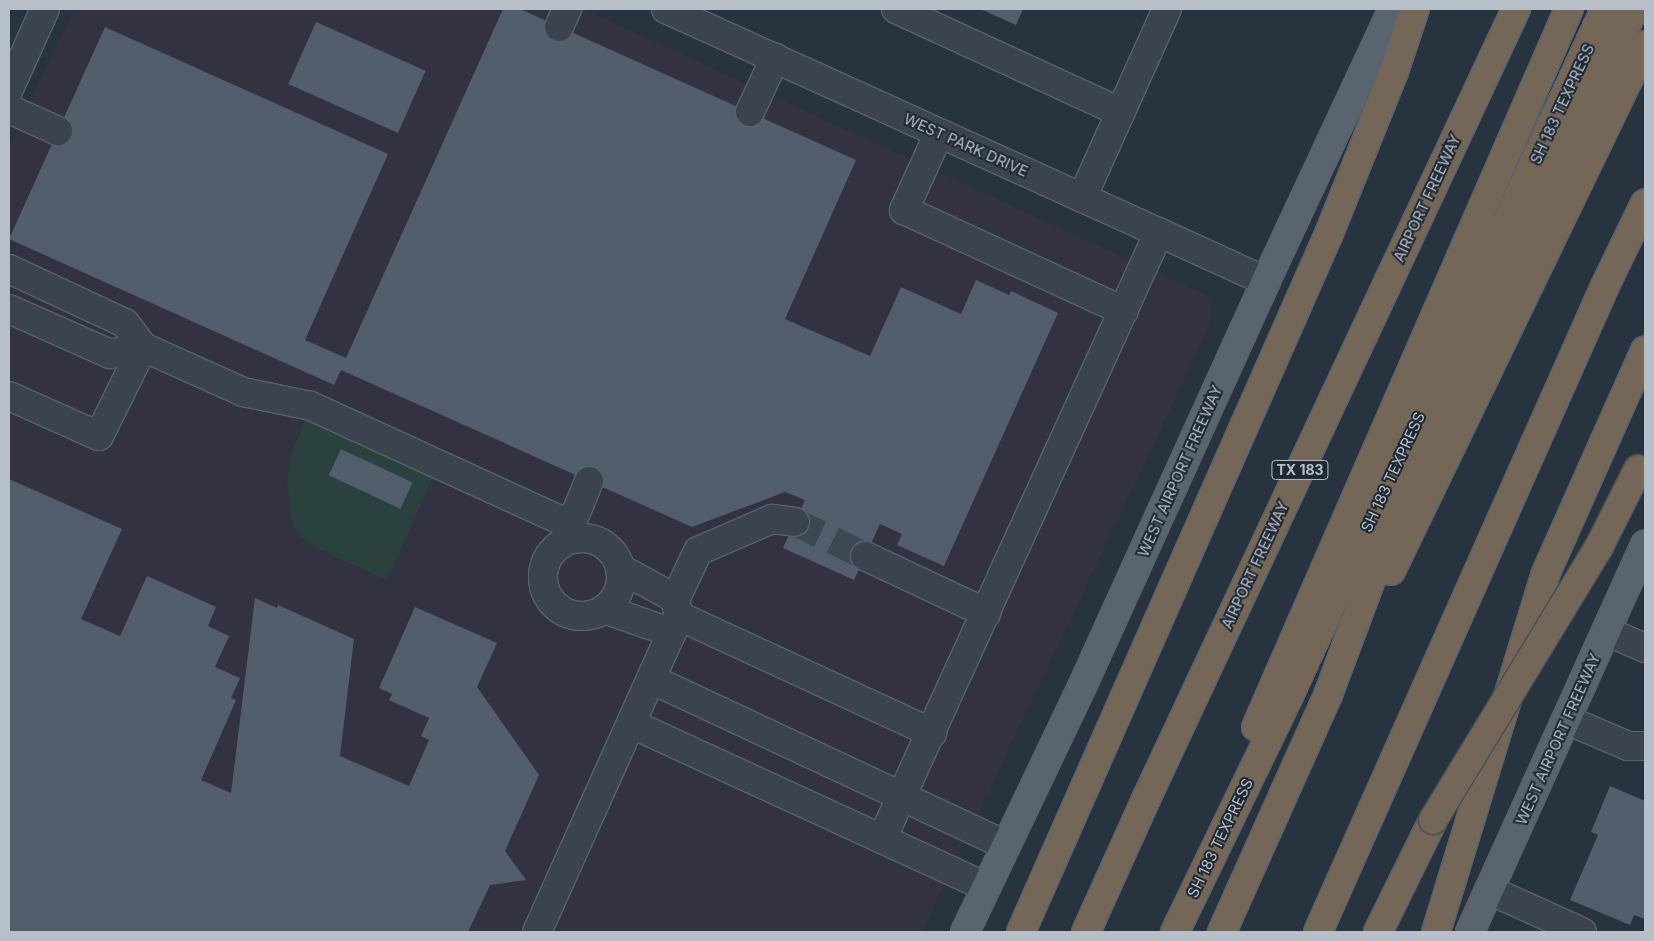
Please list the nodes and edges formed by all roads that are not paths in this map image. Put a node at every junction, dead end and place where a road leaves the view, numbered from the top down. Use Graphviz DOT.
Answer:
graph roads {
  1 [pos="45,9"];
  2 [pos="896,9"];
  3 [pos="1167,9"];
  4 [pos="1393,9"];
  5 [pos="1415,9"];
  6 [pos="1516,9"];
  7 [pos="1570,9"];
  8 [pos="1605,9"];
  9 [pos="1634,9"];
  10 [pos="683,12"];
  11 [pos="1645,46"];
  12 [pos="775,58"];
  13 [pos="10,83"];
  14 [pos="9,109"];
  15 [pos="750,112"];
  16 [pos="1120,112"];
  17 [pos="58,131"];
  18 [pos="939,132"];
  19 [pos="1082,198"];
  20 [pos="1645,203"];
  21 [pos="1159,232"];
  22 [pos="9,268"];
  23 [pos="1266,281"];
  24 [pos="9,309"];
  25 [pos="1124,311"];
  26 [pos="143,347"];
  27 [pos="1645,350"];
  28 [pos="9,396"];
  29 [pos="1642,461"];
  30 [pos="589,481"];
  31 [pos="795,522"];
  32 [pos="567,533"];
  33 [pos="1645,545"];
  34 [pos="865,556"];
  35 [pos="621,569"];
  36 [pos="604,609"];
  37 [pos="986,613"];
  38 [pos="675,616"];
  39 [pos="1606,631"];
  40 [pos="1645,648"];
  41 [pos="651,679"];
  42 [pos="1328,695"];
  43 [pos="1566,720"];
  44 [pos="632,724"];
  45 [pos="932,733"];
  46 [pos="1645,746"];
  47 [pos="903,797"];
  48 [pos="882,839"];
  49 [pos="1006,845"];
  50 [pos="986,887"];
  51 [pos="1489,890"];
  52 [pos="1547,925"];
  53 [pos="537,932"];
  54 [pos="965,932"];
  55 [pos="1021,932"];
  56 [pos="1086,932"];
  57 [pos="1170,932"];
  58 [pos="1175,932"];
  59 [pos="1222,932"];
  60 [pos="1318,932"];
  61 [pos="1378,932"];
  62 [pos="1436,932"];
  63 [pos="1470,932"];
  64 [pos="1582,932"];
  1 -- 13 [label="street"];
  2 -- 16 [label="street"];
  3 -- 16 [label="street"];
  4 -- 23 [label="main road, WEST AIRPORT FREEWAY"];
  5 -- 55 [label="highway"];
  6 -- 56 [label="highway, AIRPORT FREEWAY / TX 183"];
  7 -- 57 [label="highway"];
  8 -- 58 [label="highway, SH 183 TEXPRESS"];
  9 -- 42 [label="highway, SH 183 TEXPRESS"];
  10 -- 12 [label="street, WEST PARK DRIVE"];
  11 -- 42 [label="highway"];
  12 -- 15 [label="street"];
  12 -- 18 [label="street, WEST PARK DRIVE"];
  14 -- 17 [label="street"];
  16 -- 19 [label="street"];
  18 -- 19 [label="street, WEST PARK DRIVE"];
  18 -- 25 [label="street"];
  19 -- 21 [label="street, WEST PARK DRIVE"];
  20 -- 60 [label="highway"];
  21 -- 23 [label="street, WEST PARK DRIVE"];
  21 -- 25 [label="street"];
  22 -- 26 [label="street"];
  23 -- 49 [label="main road, WEST AIRPORT FREEWAY"];
  24 -- 26 [label="street"];
  25 -- 37 [label="street"];
  26 -- 28 [label="street"];
  26 -- 32 [label="street"];
  27 -- 62 [label="highway"];
  29 -- 61 [label="highway, bridge"];
  30 -- 32 [label="street"];
  31 -- 38 [label="street"];
  32 -- 35 [label="street"];
  32 -- 36 [label="street"];
  33 -- 39 [label="main road, WEST AIRPORT FREEWAY"];
  34 -- 37 [label="street"];
  35 -- 36 [label="street"];
  35 -- 38 [label="street"];
  36 -- 38 [label="street"];
  37 -- 45 [label="street"];
  38 -- 41 [label="street"];
  38 -- 45 [label="street"];
  39 -- 40 [label="street"];
  39 -- 43 [label="main road, WEST AIRPORT FREEWAY"];
  41 -- 44 [label="street"];
  41 -- 47 [label="street"];
  42 -- 59 [label="highway, SH 183 TEXPRESS"];
  43 -- 46 [label="street"];
  43 -- 51 [label="main road, WEST AIRPORT FREEWAY"];
  44 -- 48 [label="street"];
  44 -- 53 [label="street"];
  45 -- 47 [label="street"];
  47 -- 48 [label="street"];
  47 -- 49 [label="street"];
  48 -- 50 [label="street"];
  49 -- 50 [label="main road, WEST AIRPORT FREEWAY"];
  50 -- 54 [label="main road, WEST AIRPORT FREEWAY"];
  51 -- 52 [label="street"];
  51 -- 63 [label="main road, WEST AIRPORT FREEWAY"];
  52 -- 64 [label="street"];
}
